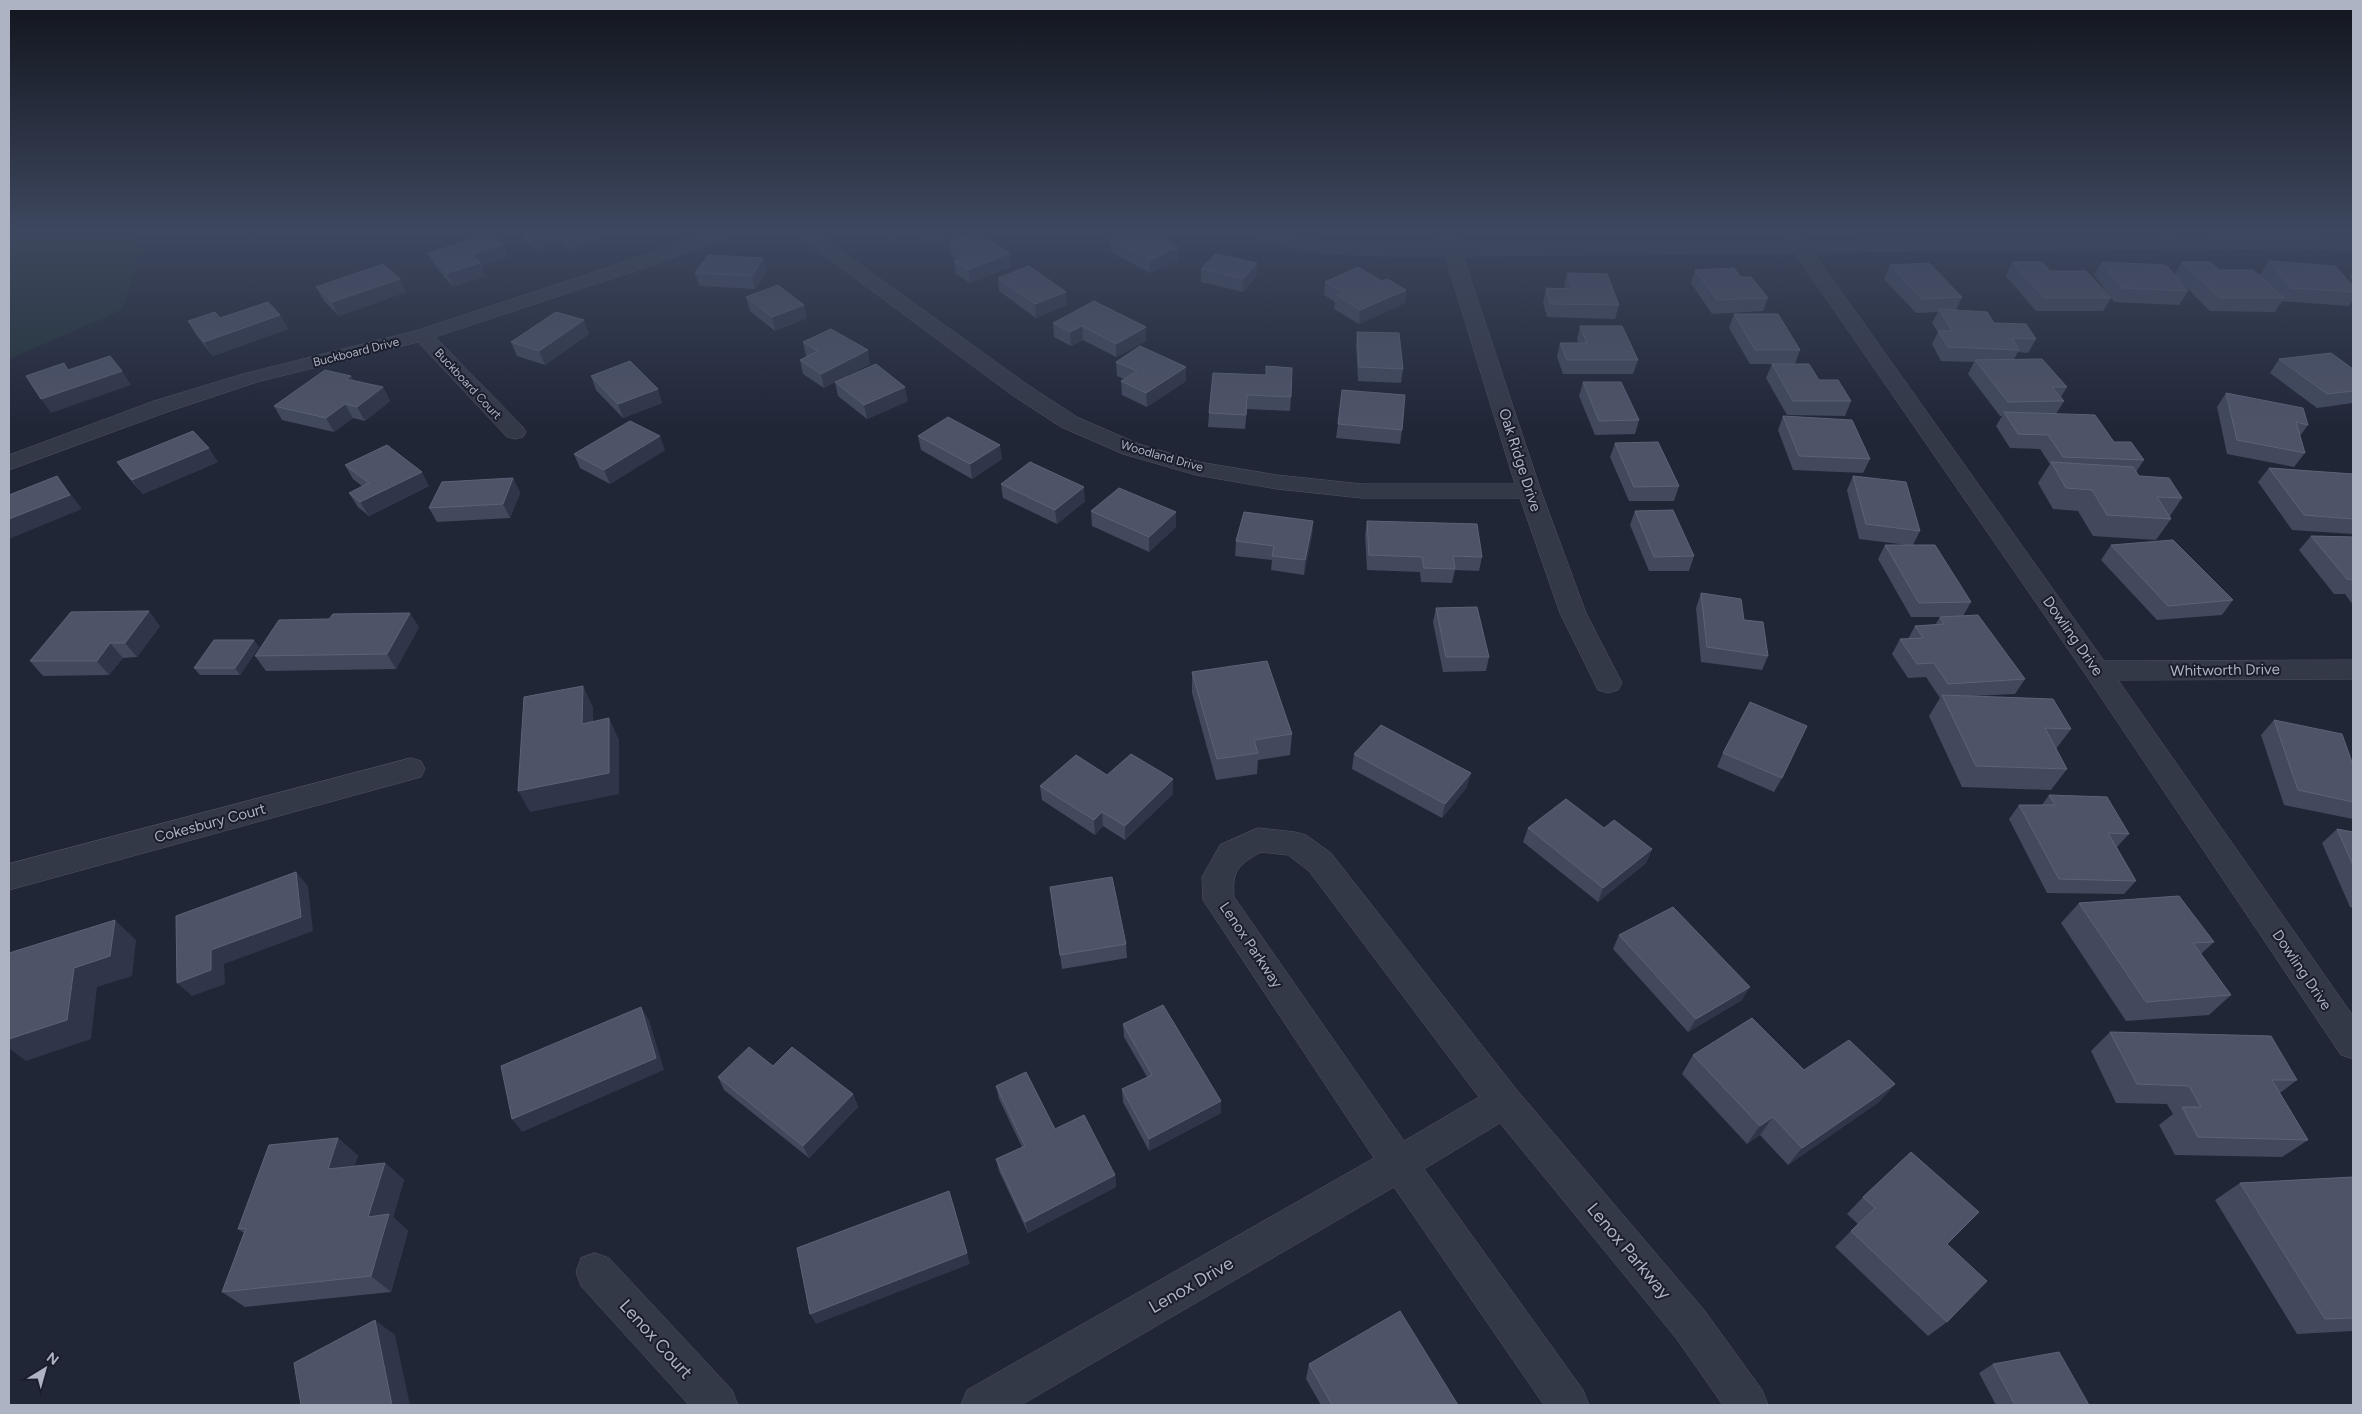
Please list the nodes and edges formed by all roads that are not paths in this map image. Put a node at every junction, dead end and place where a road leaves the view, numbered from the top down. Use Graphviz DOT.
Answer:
graph roads {
  1 [pos="540,296"];
  2 [pos="891,296"];
  3 [pos="1467,296"];
  4 [pos="1835,296"];
  5 [pos="422,335"];
  6 [pos="515,432"];
  7 [pos="9,463"];
  8 [pos="1529,491"];
  9 [pos="2353,669"];
  10 [pos="2098,671"];
  11 [pos="1608,684"];
  12 [pos="411,769"];
  13 [pos="9,876"];
  14 [pos="2353,1044"];
  15 [pos="1504,1101"];
  16 [pos="1399,1164"];
  17 [pos="595,1272"];
  18 [pos="717,1405"];
  19 [pos="982,1405"];
  20 [pos="1568,1405"];
  21 [pos="1747,1405"];
  1 -- 5 [label="street, Buckboard Drive"];
  2 -- 8 [label="street, Woodland Drive"];
  3 -- 8 [label="street, Oak Ridge Drive"];
  4 -- 10 [label="street, Dowling Drive"];
  5 -- 6 [label="street, Buckboard Court"];
  5 -- 7 [label="street, Buckboard Drive"];
  8 -- 11 [label="street, Oak Ridge Drive"];
  9 -- 10 [label="street, Whitworth Drive"];
  10 -- 14 [label="street, Dowling Drive"];
  12 -- 13 [label="street, Cokesbury Court"];
  15 -- 16 [label="street"];
  15 -- 16 [label="street, Lenox Parkway"];
  15 -- 21 [label="street, Lenox Parkway"];
  16 -- 19 [label="street, Lenox Drive"];
  16 -- 20 [label="street, Lenox Parkway"];
  17 -- 18 [label="street, Lenox Court"];
}
